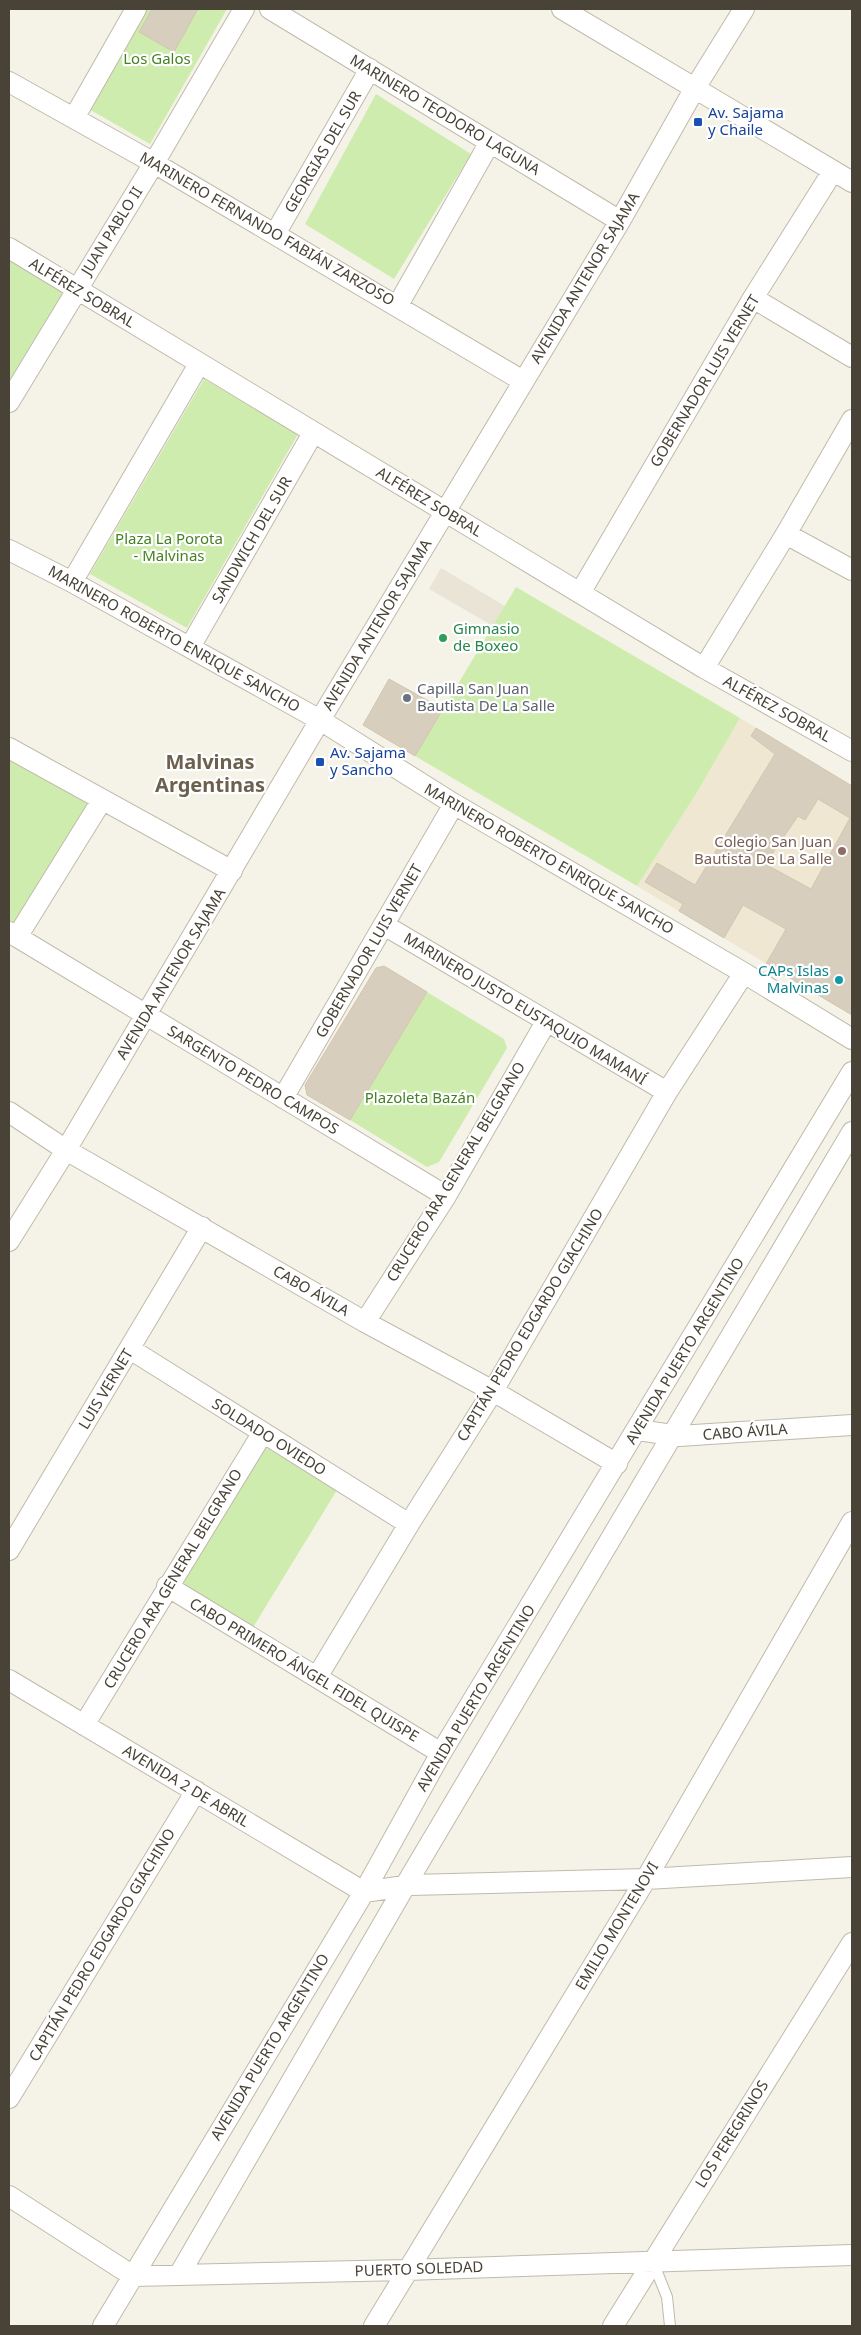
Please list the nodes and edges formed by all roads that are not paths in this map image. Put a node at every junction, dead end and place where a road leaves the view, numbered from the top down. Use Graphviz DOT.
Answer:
graph roads {
  1 [pos="136,9"];
  2 [pos="244,9"];
  3 [pos="270,9"];
  4 [pos="562,9"];
  5 [pos="744,9"];
  6 [pos="370,69"];
  7 [pos="9,82"];
  8 [pos="695,88"];
  9 [pos="74,118"];
  10 [pos="490,142"];
  11 [pos="154,163"];
  12 [pos="833,170"];
  13 [pos="852,182"];
  14 [pos="620,221"];
  15 [pos="275,234"];
  16 [pos="9,248"];
  17 [pos="76,289"];
  18 [pos="753,298"];
  19 [pos="398,305"];
  20 [pos="852,358"];
  21 [pos="198,364"];
  22 [pos="523,381"];
  23 [pos="9,402"];
  24 [pos="852,420"];
  25 [pos="313,433"];
  26 [pos="446,512"];
  27 [pos="786,534"];
  28 [pos="9,550"];
  29 [pos="852,570"];
  30 [pos="72,582"];
  31 [pos="580,593"];
  32 [pos="190,647"];
  33 [pos="704,668"];
  34 [pos="320,720"];
  35 [pos="9,748"];
  36 [pos="852,751"];
  37 [pos="102,800"];
  38 [pos="454,804"];
  39 [pos="232,871"];
  40 [pos="384,925"];
  41 [pos="13,935"];
  42 [pos="744,973"];
  43 [pos="146,1015"];
  44 [pos="546,1022"];
  45 [pos="852,1039"];
  46 [pos="852,1072"];
  47 [pos="667,1092"];
  48 [pos="283,1098"];
  49 [pos="9,1112"];
  50 [pos="852,1132"];
  51 [pos="66,1150"];
  52 [pos="446,1196"];
  53 [pos="202,1227"];
  54 [pos="9,1241"];
  55 [pos="365,1322"];
  56 [pos="130,1349"];
  57 [pos="493,1391"];
  58 [pos="852,1425"];
  59 [pos="638,1430"];
  60 [pos="262,1434"];
  61 [pos="673,1435"];
  62 [pos="617,1464"];
  63 [pos="852,1522"];
  64 [pos="409,1524"];
  65 [pos="9,1550"];
  66 [pos="167,1586"];
  67 [pos="317,1677"];
  68 [pos="10,1685"];
  69 [pos="84,1725"];
  70 [pos="442,1754"];
  71 [pos="196,1791"];
  72 [pos="852,1867"];
  73 [pos="646,1879"];
  74 [pos="405,1886"];
  75 [pos="364,1892"];
  76 [pos="852,1943"];
  77 [pos="9,2098"];
  78 [pos="9,2196"];
  79 [pos="852,2255"];
  80 [pos="652,2261"];
  81 [pos="406,2270"];
  82 [pos="179,2275"];
  83 [pos="133,2276"];
  84 [pos="103,2326"];
  85 [pos="374,2326"];
  86 [pos="612,2326"];
  87 [pos="670,2326"];
  1 -- 9 [label="street"];
  2 -- 11 [label="street, JUAN PABLO II"];
  3 -- 6 [label="street, MARINERO TEODORO LAGUNA"];
  4 -- 8 [label="street"];
  5 -- 8 [label="street, AVENIDA ANTENOR SAJAMA"];
  6 -- 10 [label="street, MARINERO TEODORO LAGUNA"];
  6 -- 15 [label="street, GEORGIAS DEL SUR"];
  7 -- 9 [label="street, MARINERO FERNANDO FABIÁN ZARZOSO"];
  8 -- 12 [label="street"];
  8 -- 14 [label="street, AVENIDA ANTENOR SAJAMA"];
  9 -- 11 [label="street, MARINERO FERNANDO FABIÁN ZARZOSO"];
  10 -- 14 [label="street, MARINERO TEODORO LAGUNA"];
  10 -- 19 [label="street"];
  11 -- 15 [label="street, MARINERO FERNANDO FABIÁN ZARZOSO"];
  11 -- 17 [label="street, JUAN PABLO II"];
  12 -- 13 [label="street"];
  12 -- 18 [label="street, GOBERNADOR LUIS VERNET"];
  14 -- 22 [label="street, AVENIDA ANTENOR SAJAMA"];
  15 -- 19 [label="street, MARINERO FERNANDO FABIÁN ZARZOSO"];
  16 -- 17 [label="street, ALFÉREZ SOBRAL"];
  17 -- 21 [label="street, ALFÉREZ SOBRAL"];
  17 -- 23 [label="street, JUAN PABLO II"];
  18 -- 20 [label="street"];
  18 -- 31 [label="street, GOBERNADOR LUIS VERNET"];
  19 -- 22 [label="street, MARINERO FERNANDO FABIÁN ZARZOSO"];
  21 -- 25 [label="street, ALFÉREZ SOBRAL"];
  21 -- 30 [label="street"];
  22 -- 26 [label="street, AVENIDA ANTENOR SAJAMA"];
  24 -- 27 [label="street"];
  25 -- 26 [label="street, ALFÉREZ SOBRAL"];
  25 -- 32 [label="street, SANDWICH DEL SUR"];
  26 -- 31 [label="street, ALFÉREZ SOBRAL"];
  26 -- 34 [label="street, AVENIDA ANTENOR SAJAMA"];
  27 -- 29 [label="street"];
  27 -- 33 [label="street"];
  28 -- 30 [label="street, MARINERO ROBERTO ENRIQUE SANCHO"];
  30 -- 32 [label="street, MARINERO ROBERTO ENRIQUE SANCHO"];
  31 -- 33 [label="street, ALFÉREZ SOBRAL"];
  32 -- 34 [label="street, MARINERO ROBERTO ENRIQUE SANCHO"];
  33 -- 36 [label="street, ALFÉREZ SOBRAL"];
  34 -- 38 [label="street, MARINERO ROBERTO ENRIQUE SANCHO"];
  34 -- 39 [label="street, AVENIDA ANTENOR SAJAMA"];
  35 -- 37 [label="street"];
  37 -- 39 [label="street"];
  37 -- 41 [label="street"];
  38 -- 40 [label="street, GOBERNADOR LUIS VERNET"];
  38 -- 42 [label="street, MARINERO ROBERTO ENRIQUE SANCHO"];
  39 -- 43 [label="street, AVENIDA ANTENOR SAJAMA"];
  40 -- 44 [label="street, MARINERO JUSTO EUSTAQUIO MAMANÍ"];
  40 -- 48 [label="street, GOBERNADOR LUIS VERNET"];
  41 -- 43 [label="street, SARGENTO PEDRO CAMPOS"];
  42 -- 45 [label="street, MARINERO ROBERTO ENRIQUE SANCHO"];
  42 -- 47 [label="street, CAPITÁN PEDRO EDGARDO GIACHINO"];
  43 -- 48 [label="street, SARGENTO PEDRO CAMPOS"];
  43 -- 51 [label="street, AVENIDA ANTENOR SAJAMA"];
  44 -- 47 [label="street, MARINERO JUSTO EUSTAQUIO MAMANÍ"];
  44 -- 52 [label="street, CRUCERO ARA GENERAL BELGRANO"];
  46 -- 59 [label="street, AVENIDA PUERTO ARGENTINO"];
  47 -- 57 [label="street, CAPITÁN PEDRO EDGARDO GIACHINO"];
  48 -- 52 [label="street, SARGENTO PEDRO CAMPOS"];
  49 -- 51 [label="street, CABO ÁVILA"];
  50 -- 61 [label="street"];
  51 -- 53 [label="street, CABO ÁVILA"];
  51 -- 54 [label="street, AVENIDA ANTENOR SAJAMA"];
  52 -- 55 [label="street, CRUCERO ARA GENERAL BELGRANO"];
  53 -- 55 [label="street, CABO ÁVILA"];
  53 -- 56 [label="street, LUIS VERNET"];
  55 -- 57 [label="street, CABO ÁVILA"];
  56 -- 60 [label="street, SOLDADO OVIEDO"];
  56 -- 65 [label="street, LUIS VERNET"];
  57 -- 62 [label="street, CABO ÁVILA"];
  57 -- 64 [label="street, CAPITÁN PEDRO EDGARDO GIACHINO"];
  58 -- 61 [label="street, CABO ÁVILA"];
  59 -- 61 [label="street, CABO ÁVILA"];
  59 -- 62 [label="street, AVENIDA PUERTO ARGENTINO"];
  60 -- 64 [label="street, SOLDADO OVIEDO"];
  60 -- 66 [label="street, CRUCERO ARA GENERAL BELGRANO"];
  61 -- 74 [label="street"];
  62 -- 70 [label="street, AVENIDA PUERTO ARGENTINO"];
  63 -- 73 [label="street, EMILIO MONTENOVI"];
  64 -- 67 [label="street, CAPITÁN PEDRO EDGARDO GIACHINO"];
  66 -- 67 [label="street, CABO PRIMERO ÁNGEL FIDEL QUISPE"];
  66 -- 69 [label="street, CRUCERO ARA GENERAL BELGRANO"];
  67 -- 70 [label="street, CABO PRIMERO ÁNGEL FIDEL QUISPE"];
  68 -- 69 [label="street, AVENIDA 2 DE ABRIL"];
  69 -- 71 [label="street, AVENIDA 2 DE ABRIL"];
  70 -- 75 [label="street, AVENIDA PUERTO ARGENTINO"];
  71 -- 75 [label="street, AVENIDA 2 DE ABRIL"];
  71 -- 77 [label="street, CAPITÁN PEDRO EDGARDO GIACHINO"];
  72 -- 73 [label="street"];
  73 -- 74 [label="street"];
  73 -- 81 [label="street, EMILIO MONTENOVI"];
  74 -- 75 [label="street"];
  74 -- 82 [label="street"];
  75 -- 83 [label="street, AVENIDA PUERTO ARGENTINO"];
  76 -- 80 [label="street, LOS PEREGRINOS"];
  78 -- 83 [label="street"];
  79 -- 80 [label="street, PUERTO SOLEDAD"];
  80 -- 81 [label="street, PUERTO SOLEDAD"];
  80 -- 86 [label="street, LOS PEREGRINOS"];
  80 -- 87 [label="lane"];
  81 -- 82 [label="street, PUERTO SOLEDAD"];
  81 -- 85 [label="street, EMILIO MONTENOVI"];
  82 -- 83 [label="street, PUERTO SOLEDAD"];
  83 -- 84 [label="street, AVENIDA PUERTO ARGENTINO"];
}
